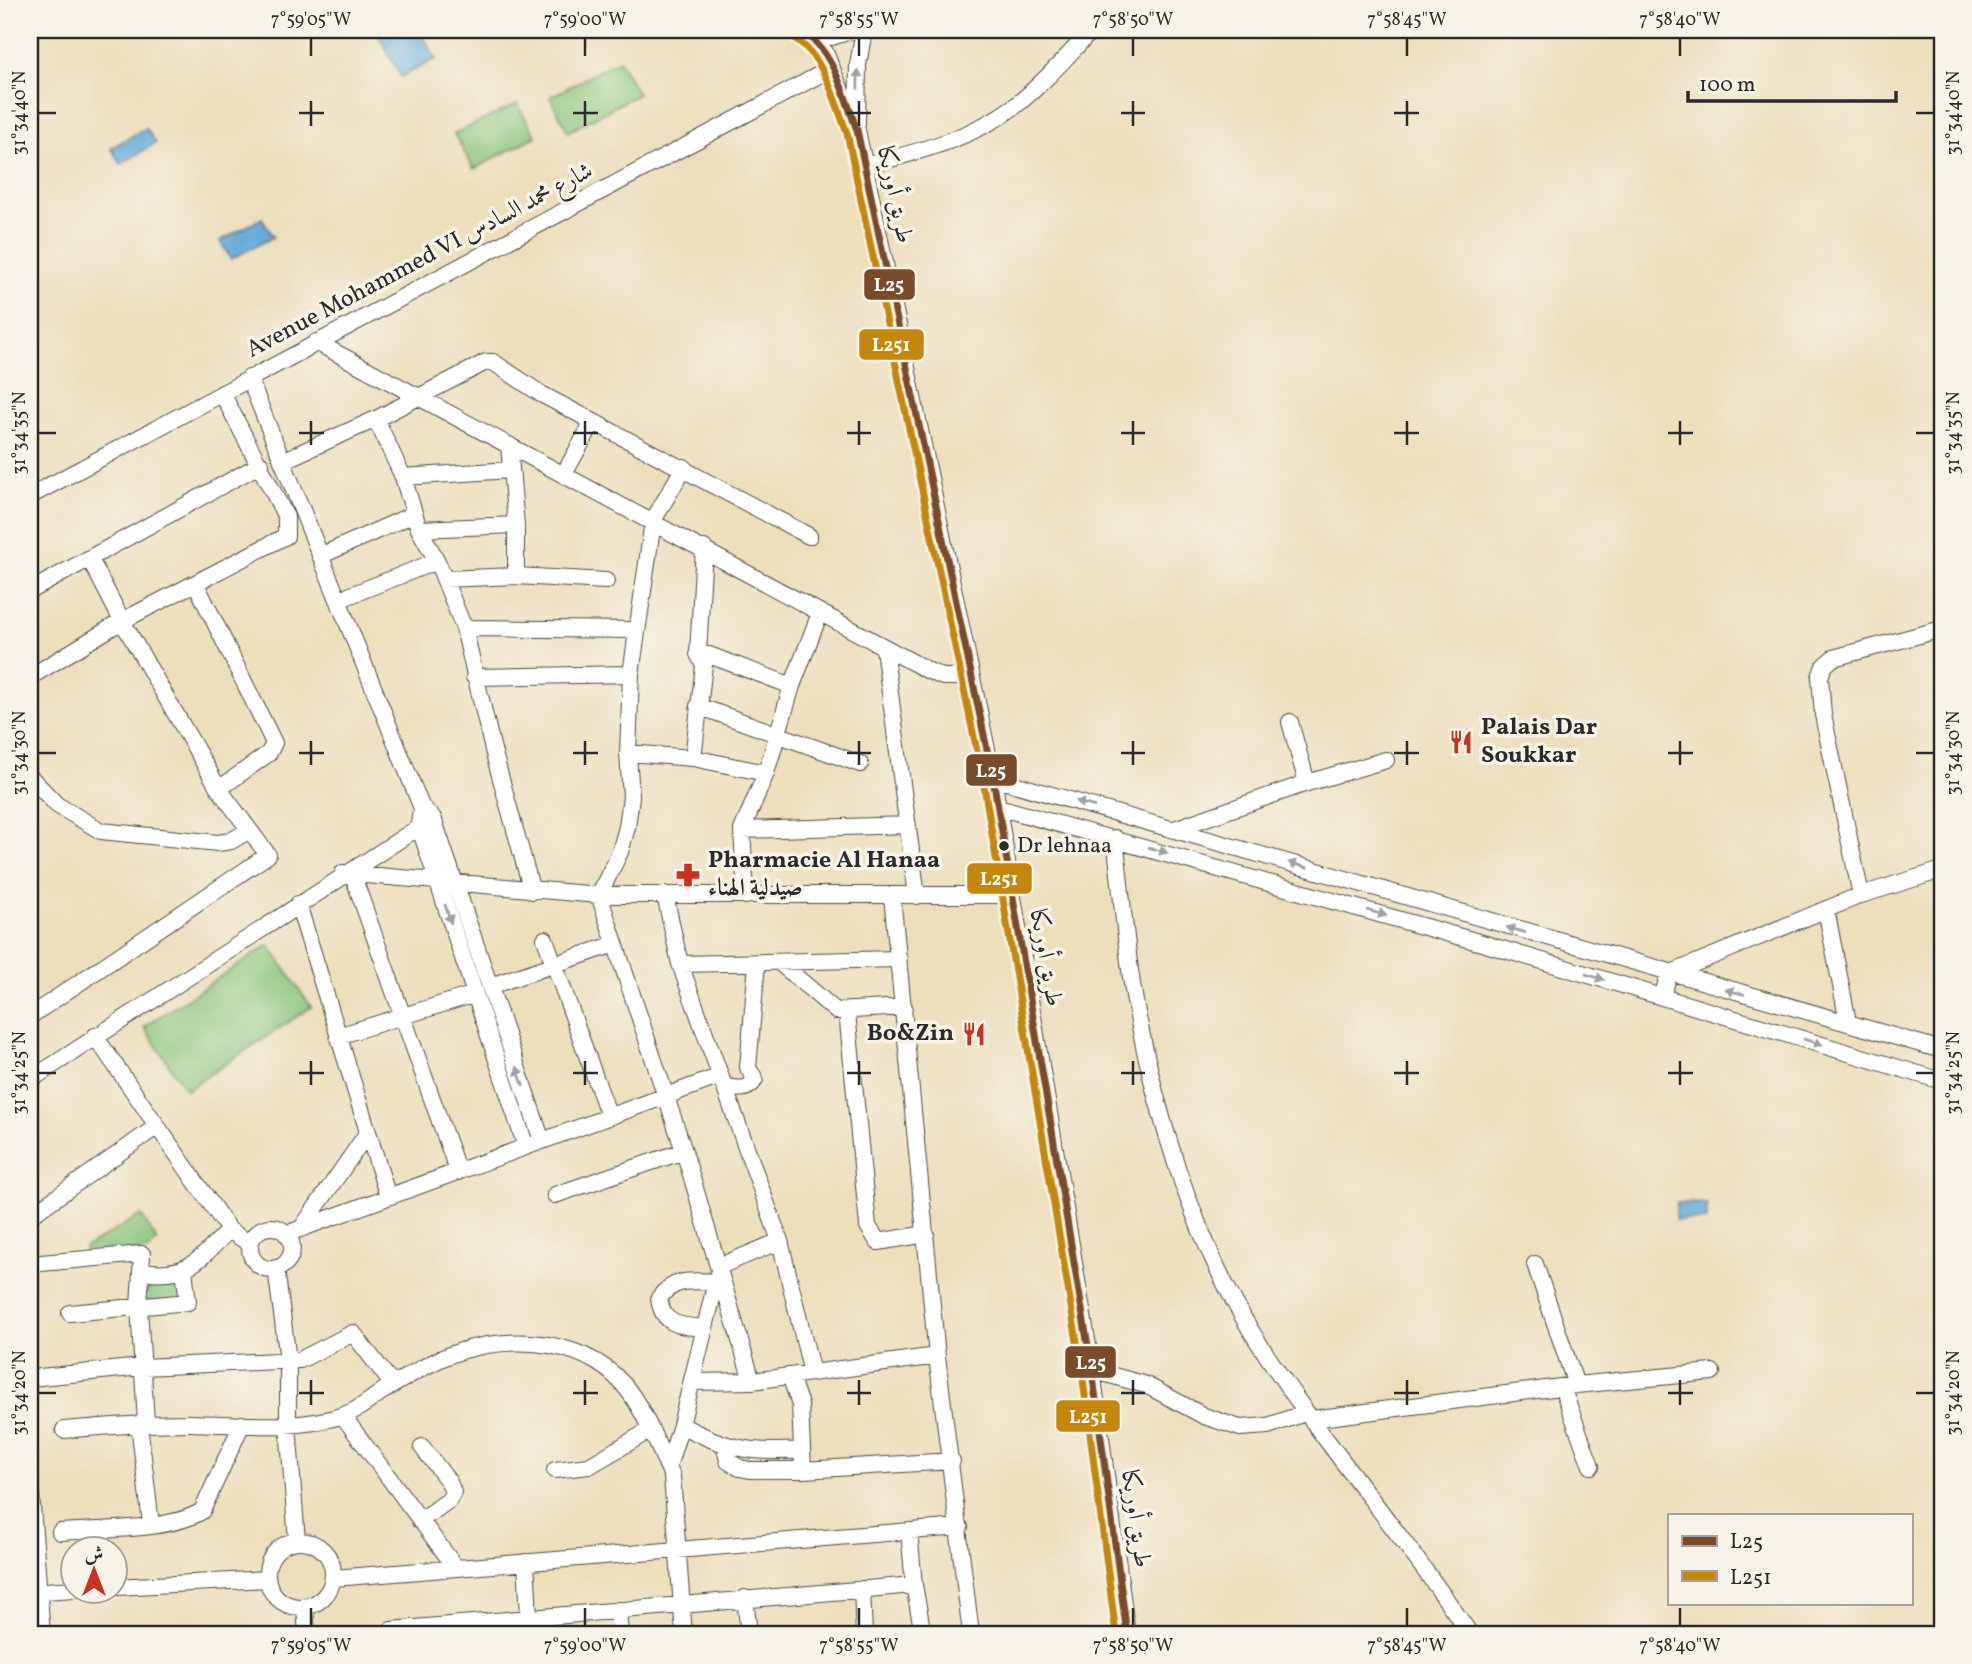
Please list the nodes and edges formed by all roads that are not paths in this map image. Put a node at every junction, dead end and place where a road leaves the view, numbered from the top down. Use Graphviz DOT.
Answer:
graph roads {
  1 [pos="854,30"];
  2 [pos="864,30"];
  3 [pos="1092,30"];
  4 [pos="806,32"];
  5 [pos="832,68"];
  6 [pos="857,130"];
  7 [pos="865,166"];
  8 [pos="316,342"];
  9 [pos="249,378"];
  10 [pos="222,393"];
  11 [pos="419,397"];
  12 [pos="376,419"];
  13 [pos="593,422"];
  14 [pos="509,445"];
  15 [pos="282,461"];
  16 [pos="261,464"];
  17 [pos="684,467"];
  18 [pos="511,470"];
  19 [pos="564,474"];
  20 [pos="402,477"];
  21 [pos="30,496"];
  22 [pos="653,521"];
  23 [pos="416,522"];
  24 [pos="516,525"];
  25 [pos="809,536"];
  26 [pos="704,548"];
  27 [pos="320,556"];
  28 [pos="90,559"];
  29 [pos="437,561"];
  30 [pos="516,576"];
  31 [pos="444,579"];
  32 [pos="606,580"];
  33 [pos="196,583"];
  34 [pos="30,591"];
  35 [pos="338,600"];
  36 [pos="820,613"];
  37 [pos="122,621"];
  38 [pos="464,628"];
  39 [pos="1942,629"];
  40 [pos="637,631"];
  41 [pos="884,648"];
  42 [pos="698,654"];
  43 [pos="631,674"];
  44 [pos="30,677"];
  45 [pos="474,677"];
  46 [pos="972,677"];
  47 [pos="792,685"];
  48 [pos="698,706"];
  49 [pos="1290,722"];
  50 [pos="777,733"];
  51 [pos="628,753"];
  52 [pos="693,758"];
  53 [pos="1386,760"];
  54 [pos="860,764"];
  55 [pos="766,773"];
  56 [pos="30,777"];
  57 [pos="993,778"];
  58 [pos="1307,783"];
  59 [pos="219,789"];
  60 [pos="998,807"];
  61 [pos="424,817"];
  62 [pos="908,825"];
  63 [pos="1174,829"];
  64 [pos="743,830"];
  65 [pos="248,831"];
  66 [pos="1115,838"];
  67 [pos="1942,870"];
  68 [pos="348,875"];
  69 [pos="438,884"];
  70 [pos="456,885"];
  71 [pos="532,891"];
  72 [pos="599,895"];
  73 [pos="665,895"];
  74 [pos="746,895"];
  75 [pos="892,895"];
  76 [pos="917,895"];
  77 [pos="1011,895"];
  78 [pos="1861,895"];
  79 [pos="298,904"];
  80 [pos="1826,909"];
  81 [pos="545,939"];
  82 [pos="615,944"];
  83 [pos="899,959"];
  84 [pos="757,963"];
  85 [pos="780,963"];
  86 [pos="680,964"];
  87 [pos="552,965"];
  88 [pos="1637,965"];
  89 [pos="1669,974"];
  90 [pos="489,986"];
  91 [pos="1630,988"];
  92 [pos="475,994"];
  93 [pos="1662,997"];
  94 [pos="904,1007"];
  95 [pos="847,1012"];
  96 [pos="30,1016"];
  97 [pos="403,1016"];
  98 [pos="1848,1022"];
  99 [pos="338,1036"];
  100 [pos="95,1037"];
  101 [pos="1942,1050"];
  102 [pos="30,1080"];
  103 [pos="1942,1080"];
  104 [pos="721,1081"];
  105 [pos="666,1096"];
  106 [pos="609,1116"];
  107 [pos="156,1127"];
  108 [pos="368,1132"];
  109 [pos="542,1141"];
  110 [pos="526,1147"];
  111 [pos="684,1151"];
  112 [pos="458,1172"];
  113 [pos="555,1195"];
  114 [pos="388,1197"];
  115 [pos="30,1216"];
  116 [pos="229,1230"];
  117 [pos="294,1232"];
  118 [pos="926,1234"];
  119 [pos="780,1241"];
  120 [pos="250,1244"];
  121 [pos="30,1264"];
  122 [pos="1535,1264"];
  123 [pos="276,1268"];
  124 [pos="184,1270"];
  125 [pos="143,1271"];
  126 [pos="718,1274"];
  127 [pos="139,1306"];
  128 [pos="70,1313"];
  129 [pos="705,1328"];
  130 [pos="937,1356"];
  131 [pos="288,1360"];
  132 [pos="142,1367"];
  133 [pos="1092,1370"];
  134 [pos="1712,1372"];
  135 [pos="812,1373"];
  136 [pos="790,1376"];
  137 [pos="30,1378"];
  138 [pos="751,1381"];
  139 [pos="692,1382"];
  140 [pos="393,1385"];
  141 [pos="1569,1386"];
  142 [pos="343,1416"];
  143 [pos="1309,1416"];
  144 [pos="143,1423"];
  145 [pos="242,1424"];
  146 [pos="681,1425"];
  147 [pos="288,1426"];
  148 [pos="64,1430"];
  149 [pos="650,1430"];
  150 [pos="801,1445"];
  151 [pos="422,1447"];
  152 [pos="725,1447"];
  153 [pos="952,1461"];
  154 [pos="1591,1466"];
  155 [pos="668,1467"];
  156 [pos="555,1470"];
  157 [pos="803,1470"];
  158 [pos="30,1482"];
  159 [pos="420,1521"];
  160 [pos="151,1524"];
  161 [pos="960,1527"];
  162 [pos="909,1531"];
  163 [pos="60,1532"];
  164 [pos="297,1541"];
  165 [pos="676,1550"];
  166 [pos="526,1562"];
  167 [pos="456,1568"];
  168 [pos="334,1578"];
  169 [pos="267,1579"];
  170 [pos="130,1586"];
  171 [pos="914,1586"];
  172 [pos="862,1589"];
  173 [pos="60,1590"];
  174 [pos="34,1592"];
  175 [pos="745,1598"];
  176 [pos="305,1608"];
  177 [pos="681,1608"];
  178 [pos="618,1610"];
  179 [pos="529,1626"];
  180 [pos="42,1634"];
  181 [pos="307,1634"];
  182 [pos="392,1634"];
  183 [pos="620,1634"];
  184 [pos="684,1634"];
  185 [pos="749,1634"];
  186 [pos="864,1634"];
  187 [pos="923,1634"];
  188 [pos="971,1634"];
  189 [pos="1127,1634"];
  190 [pos="1470,1634"];
  1 -- 4 [label="street"];
  6 -- 2 [label="street, طريق أوريكا, one-way"];
  3 -- 7 [label="street"];
  4 -- 5 [label="street, طريق أوريكا"];
  5 -- 6 [label="street, طريق أوريكا"];
  5 -- 8 [label="street, Avenue Mohammed VI شارع محمد السادس"];
  6 -- 7 [label="street, طريق أوريكا"];
  7 -- 46 [label="street, طريق أوريكا"];
  8 -- 9 [label="street, Avenue Mohammed VI شارع محمد السادس"];
  8 -- 11 [label="street"];
  9 -- 10 [label="street, Avenue Mohammed VI شارع محمد السادس"];
  9 -- 15 [label="street"];
  10 -- 16 [label="street"];
  10 -- 21 [label="street, Avenue Mohammed VI شارع محمد السادس"];
  11 -- 12 [label="street"];
  11 -- 13 [label="street"];
  11 -- 14 [label="street"];
  12 -- 15 [label="street"];
  12 -- 20 [label="street"];
  13 -- 17 [label="street"];
  13 -- 19 [label="street"];
  14 -- 18 [label="street"];
  14 -- 19 [label="street"];
  15 -- 27 [label="street"];
  16 -- 28 [label="street"];
  16 -- 33 [label="street"];
  17 -- 22 [label="street"];
  17 -- 25 [label="street"];
  18 -- 20 [label="street"];
  18 -- 24 [label="street"];
  19 -- 22 [label="street"];
  20 -- 23 [label="street"];
  22 -- 26 [label="street"];
  22 -- 40 [label="street"];
  23 -- 24 [label="street"];
  23 -- 27 [label="street"];
  23 -- 29 [label="street"];
  24 -- 30 [label="street"];
  26 -- 36 [label="street"];
  26 -- 42 [label="street"];
  27 -- 35 [label="street"];
  28 -- 34 [label="street"];
  28 -- 37 [label="street"];
  29 -- 31 [label="street"];
  29 -- 35 [label="street"];
  30 -- 31 [label="street"];
  30 -- 32 [label="street"];
  31 -- 38 [label="street"];
  33 -- 37 [label="street"];
  33 -- 59 [label="street"];
  35 -- 61 [label="street"];
  36 -- 41 [label="street"];
  36 -- 47 [label="street"];
  37 -- 44 [label="street"];
  37 -- 59 [label="street"];
  38 -- 40 [label="street"];
  38 -- 45 [label="street"];
  39 -- 78 [label="street"];
  40 -- 43 [label="street"];
  41 -- 46 [label="street"];
  41 -- 62 [label="street"];
  42 -- 47 [label="street"];
  42 -- 48 [label="street"];
  43 -- 45 [label="street"];
  43 -- 51 [label="street"];
  45 -- 71 [label="street"];
  46 -- 57 [label="street, طريق أوريكا"];
  47 -- 50 [label="street"];
  48 -- 50 [label="street"];
  48 -- 52 [label="street"];
  49 -- 58 [label="street"];
  50 -- 54 [label="street"];
  50 -- 55 [label="street"];
  51 -- 52 [label="street"];
  51 -- 72 [label="street"];
  52 -- 55 [label="street"];
  53 -- 58 [label="street"];
  55 -- 64 [label="street"];
  56 -- 65 [label="street"];
  57 -- 60 [label="street, طريق أوريكا"];
  63 -- 57 [label="street, one-way"];
  58 -- 63 [label="street"];
  59 -- 65 [label="street"];
  60 -- 66 [label="street"];
  60 -- 77 [label="street, طريق أوريكا"];
  61 -- 68 [label="street"];
  61 -- 69 [label="street"];
  61 -- 70 [label="street"];
  62 -- 64 [label="street"];
  62 -- 76 [label="street"];
  88 -- 63 [label="street, one-way"];
  64 -- 74 [label="street"];
  65 -- 96 [label="street"];
  66 -- 91 [label="street, one-way"];
  66 -- 143 [label="street"];
  67 -- 78 [label="street"];
  68 -- 69 [label="street"];
  68 -- 79 [label="street"];
  68 -- 97 [label="street"];
  69 -- 70 [label="street"];
  69 -- 92 [label="street, one-way"];
  70 -- 71 [label="street"];
  70 -- 90 [label="street"];
  71 -- 72 [label="street"];
  72 -- 73 [label="street"];
  72 -- 82 [label="street"];
  73 -- 74 [label="street"];
  73 -- 86 [label="street"];
  74 -- 75 [label="street"];
  75 -- 76 [label="street"];
  75 -- 83 [label="street"];
  76 -- 77 [label="street"];
  77 -- 133 [label="street, طريق أوريكا"];
  78 -- 80 [label="street"];
  79 -- 99 [label="street"];
  79 -- 100 [label="street"];
  80 -- 89 [label="street"];
  80 -- 98 [label="street"];
  81 -- 87 [label="street"];
  82 -- 87 [label="street"];
  82 -- 105 [label="street"];
  83 -- 85 [label="street"];
  83 -- 94 [label="street"];
  84 -- 85 [label="street"];
  84 -- 86 [label="street"];
  84 -- 104 [label="street"];
  85 -- 95 [label="street"];
  86 -- 104 [label="street"];
  87 -- 90 [label="street"];
  87 -- 106 [label="street"];
  88 -- 89 [label="street"];
  88 -- 91 [label="street"];
  89 -- 93 [label="street"];
  98 -- 89 [label="street, one-way"];
  109 -- 90 [label="street, one-way"];
  91 -- 93 [label="street"];
  92 -- 97 [label="street"];
  92 -- 110 [label="street"];
  93 -- 103 [label="street, one-way"];
  94 -- 95 [label="street"];
  94 -- 118 [label="street"];
  95 -- 118 [label="street"];
  97 -- 99 [label="street"];
  97 -- 112 [label="street"];
  98 -- 101 [label="street"];
  99 -- 108 [label="street"];
  100 -- 102 [label="street"];
  100 -- 107 [label="street"];
  104 -- 105 [label="street"];
  104 -- 119 [label="street"];
  105 -- 106 [label="street"];
  105 -- 111 [label="street"];
  106 -- 109 [label="street"];
  107 -- 115 [label="street"];
  107 -- 116 [label="street"];
  108 -- 114 [label="street"];
  108 -- 117 [label="street"];
  109 -- 110 [label="street"];
  110 -- 112 [label="street"];
  111 -- 113 [label="street"];
  111 -- 126 [label="street"];
  112 -- 114 [label="street"];
  114 -- 117 [label="street"];
  116 -- 120 [label="street"];
  116 -- 124 [label="street"];
  117 -- 120 [label="street"];
  117 -- 123 [label="street"];
  118 -- 130 [label="street"];
  119 -- 126 [label="street"];
  119 -- 135 [label="street"];
  120 -- 123 [label="street"];
  121 -- 125 [label="street"];
  122 -- 141 [label="street"];
  123 -- 131 [label="street"];
  124 -- 125 [label="street"];
  124 -- 127 [label="street"];
  125 -- 127 [label="street"];
  126 -- 129 [label="street"];
  126 -- 129 [label="street"];
  126 -- 138 [label="street"];
  127 -- 128 [label="street"];
  127 -- 132 [label="street"];
  129 -- 139 [label="street"];
  130 -- 135 [label="street"];
  130 -- 153 [label="street"];
  131 -- 132 [label="street"];
  131 -- 140 [label="street"];
  131 -- 147 [label="street"];
  132 -- 137 [label="street"];
  132 -- 144 [label="street"];
  133 -- 143 [label="street"];
  133 -- 189 [label="street, طريق أوريكا"];
  134 -- 141 [label="street"];
  135 -- 136 [label="street"];
  136 -- 138 [label="street"];
  136 -- 150 [label="street"];
  138 -- 139 [label="street"];
  139 -- 146 [label="street"];
  140 -- 142 [label="street"];
  140 -- 149 [label="street"];
  141 -- 143 [label="street"];
  141 -- 154 [label="street"];
  142 -- 147 [label="street"];
  142 -- 159 [label="street"];
  143 -- 190 [label="street"];
  144 -- 145 [label="street"];
  144 -- 148 [label="street"];
  144 -- 160 [label="street"];
  145 -- 147 [label="street"];
  145 -- 160 [label="street"];
  146 -- 152 [label="street"];
  146 -- 155 [label="street"];
  147 -- 164 [label="street"];
  149 -- 155 [label="street"];
  149 -- 156 [label="street"];
  150 -- 152 [label="street"];
  150 -- 157 [label="street"];
  151 -- 159 [label="street"];
  152 -- 157 [label="street"];
  153 -- 157 [label="street"];
  153 -- 161 [label="street"];
  155 -- 165 [label="street"];
  158 -- 174 [label="street"];
  159 -- 167 [label="street"];
  160 -- 163 [label="street"];
  161 -- 162 [label="street"];
  161 -- 188 [label="street"];
  162 -- 165 [label="street"];
  162 -- 171 [label="street"];
  164 -- 168 [label="street"];
  164 -- 169 [label="street"];
  165 -- 166 [label="street"];
  165 -- 177 [label="street"];
  166 -- 167 [label="street"];
  166 -- 179 [label="street"];
  167 -- 168 [label="street"];
  168 -- 176 [label="street"];
  169 -- 170 [label="street"];
  169 -- 176 [label="street"];
  171 -- 172 [label="street"];
  171 -- 187 [label="street"];
  172 -- 175 [label="street"];
  172 -- 186 [label="street"];
  173 -- 174 [label="street"];
  174 -- 180 [label="street"];
  175 -- 177 [label="street"];
  175 -- 185 [label="street"];
  176 -- 181 [label="street"];
  177 -- 178 [label="street"];
  177 -- 184 [label="street"];
  178 -- 179 [label="street"];
  178 -- 183 [label="street"];
  179 -- 182 [label="street"];
}
